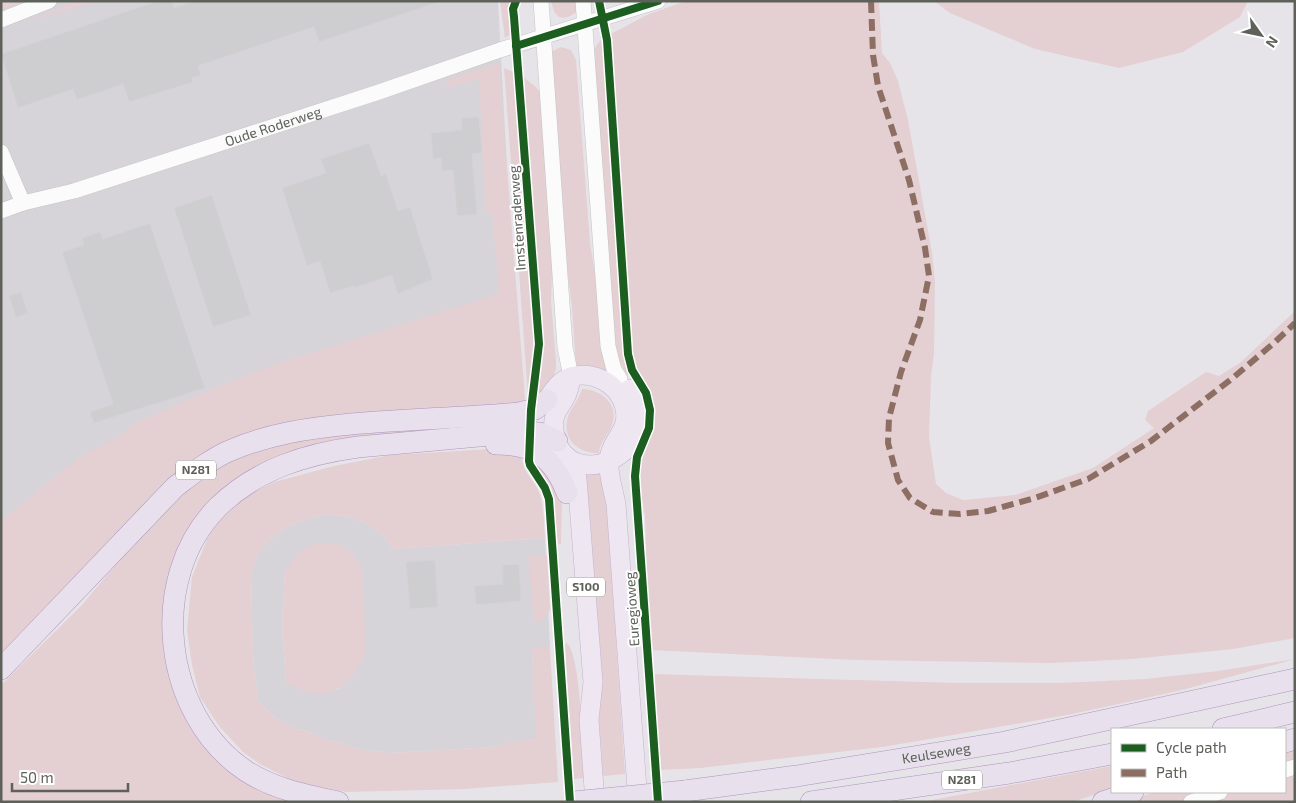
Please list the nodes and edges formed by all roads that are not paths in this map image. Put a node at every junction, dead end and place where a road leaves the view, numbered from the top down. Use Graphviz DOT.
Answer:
graph roads {
  1 [pos="49,1"];
  2 [pos="541,1"];
  3 [pos="583,1"];
  4 [pos="658,1"];
  5 [pos="1,20"];
  6 [pos="585,24"];
  7 [pos="543,38"];
  8 [pos="1,152"];
  9 [pos="23,203"];
  10 [pos="1,211"];
  11 [pos="620,379"];
  12 [pos="559,388"];
  13 [pos="470,437"];
  14 [pos="561,448"];
  15 [pos="616,457"];
  16 [pos="567,493"];
  17 [pos="1,668"];
  18 [pos="1295,679"];
  19 [pos="1295,712"];
  20 [pos="589,720"];
  21 [pos="1227,728"];
  22 [pos="1111,754"];
  23 [pos="1130,793"];
  24 [pos="1217,793"];
  25 [pos="338,802"];
  26 [pos="574,802"];
  27 [pos="595,802"];
  28 [pos="638,802"];
  29 [pos="811,802"];
  30 [pos="1103,802"];
  31 [pos="1191,802"];
  1 -- 5 [label="street"];
  2 -- 7 [label="street"];
  3 -- 6 [label="street"];
  4 -- 6 [label="street, Oude Roderweg"];
  6 -- 7 [label="street, Oude Roderweg"];
  6 -- 11 [label="street"];
  7 -- 9 [label="street, Oude Roderweg"];
  7 -- 12 [label="street"];
  8 -- 9 [label="street"];
  9 -- 10 [label="street, Oude Roderweg"];
  11 -- 15 [label="main road"];
  12 -- 14 [label="main road, S100"];
  12 -- 15 [label="main road, S100"];
  12 -- 17 [label="highway, N281"];
  13 -- 14 [label="highway"];
  13 -- 16 [label="highway"];
  13 -- 25 [label="highway"];
  14 -- 15 [label="main road"];
  14 -- 20 [label="main road, S100"];
  15 -- 28 [label="main road, Euregioweg / S100"];
  16 -- 20 [label="main road, S100"];
  18 -- 26 [label="highway, Keulseweg / N281, bridge"];
  19 -- 21 [label="highway"];
  20 -- 27 [label="main road, S100"];
  22 -- 29 [label="highway, N281"];
  23 -- 30 [label="highway"];
  24 -- 31 [label="street"];
}
